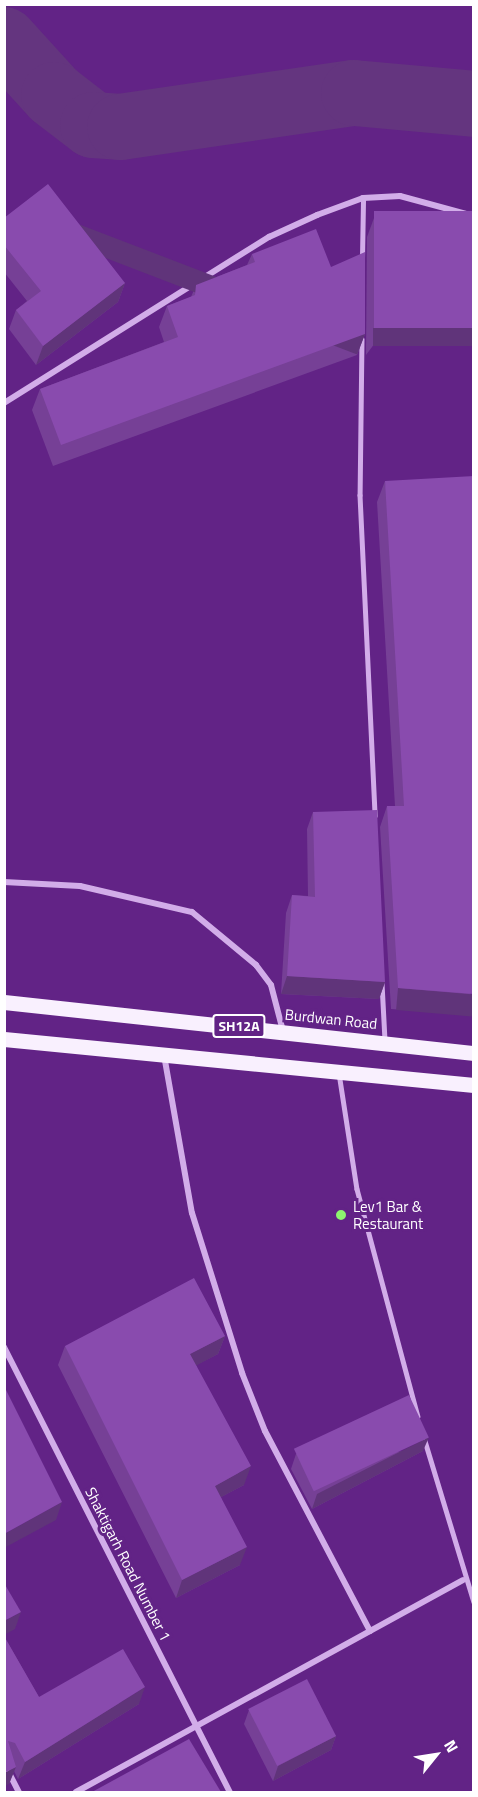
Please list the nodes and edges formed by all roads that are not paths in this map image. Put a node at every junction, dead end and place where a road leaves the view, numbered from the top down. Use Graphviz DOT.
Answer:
graph roads {
  1 [pos="363,198"];
  2 [pos="474,216"];
  3 [pos="362,269"];
  4 [pos="362,328"];
  5 [pos="4,403"];
  6 [pos="375,820"];
  7 [pos="4,882"];
  8 [pos="382,971"];
  9 [pos="4,1002"];
  10 [pos="282,1032"];
  11 [pos="4,1039"];
  12 [pos="385,1043"];
  13 [pos="163,1052"];
  14 [pos="474,1053"];
  15 [pos="339,1070"];
  16 [pos="474,1085"];
  17 [pos="4,1347"];
  18 [pos="463,1580"];
  19 [pos="474,1602"];
  20 [pos="370,1631"];
  21 [pos="196,1726"];
  22 [pos="4,1764"];
  23 [pos="19,1792"];
  24 [pos="76,1792"];
  25 [pos="230,1792"];
  1 -- 2 [label="street"];
  1 -- 3 [label="lane"];
  1 -- 5 [label="street"];
  4 -- 6 [label="lane"];
  7 -- 10 [label="street"];
  8 -- 12 [label="lane"];
  9 -- 10 [label="main road, Burdwan Road / SH12A"];
  10 -- 12 [label="main road, Burdwan Road / SH12A"];
  11 -- 13 [label="main road, SH12A"];
  12 -- 14 [label="main road, Burdwan Road / SH12A"];
  13 -- 15 [label="main road, SH12A"];
  13 -- 20 [label="street"];
  15 -- 16 [label="main road, SH12A"];
  15 -- 18 [label="lane"];
  17 -- 21 [label="street, Shaktigarh Road Number 1"];
  18 -- 19 [label="lane"];
  18 -- 20 [label="street"];
  20 -- 21 [label="street"];
  21 -- 24 [label="street"];
  21 -- 25 [label="street, Shaktigarh Road Number 1"];
  22 -- 23 [label="street"];
}
